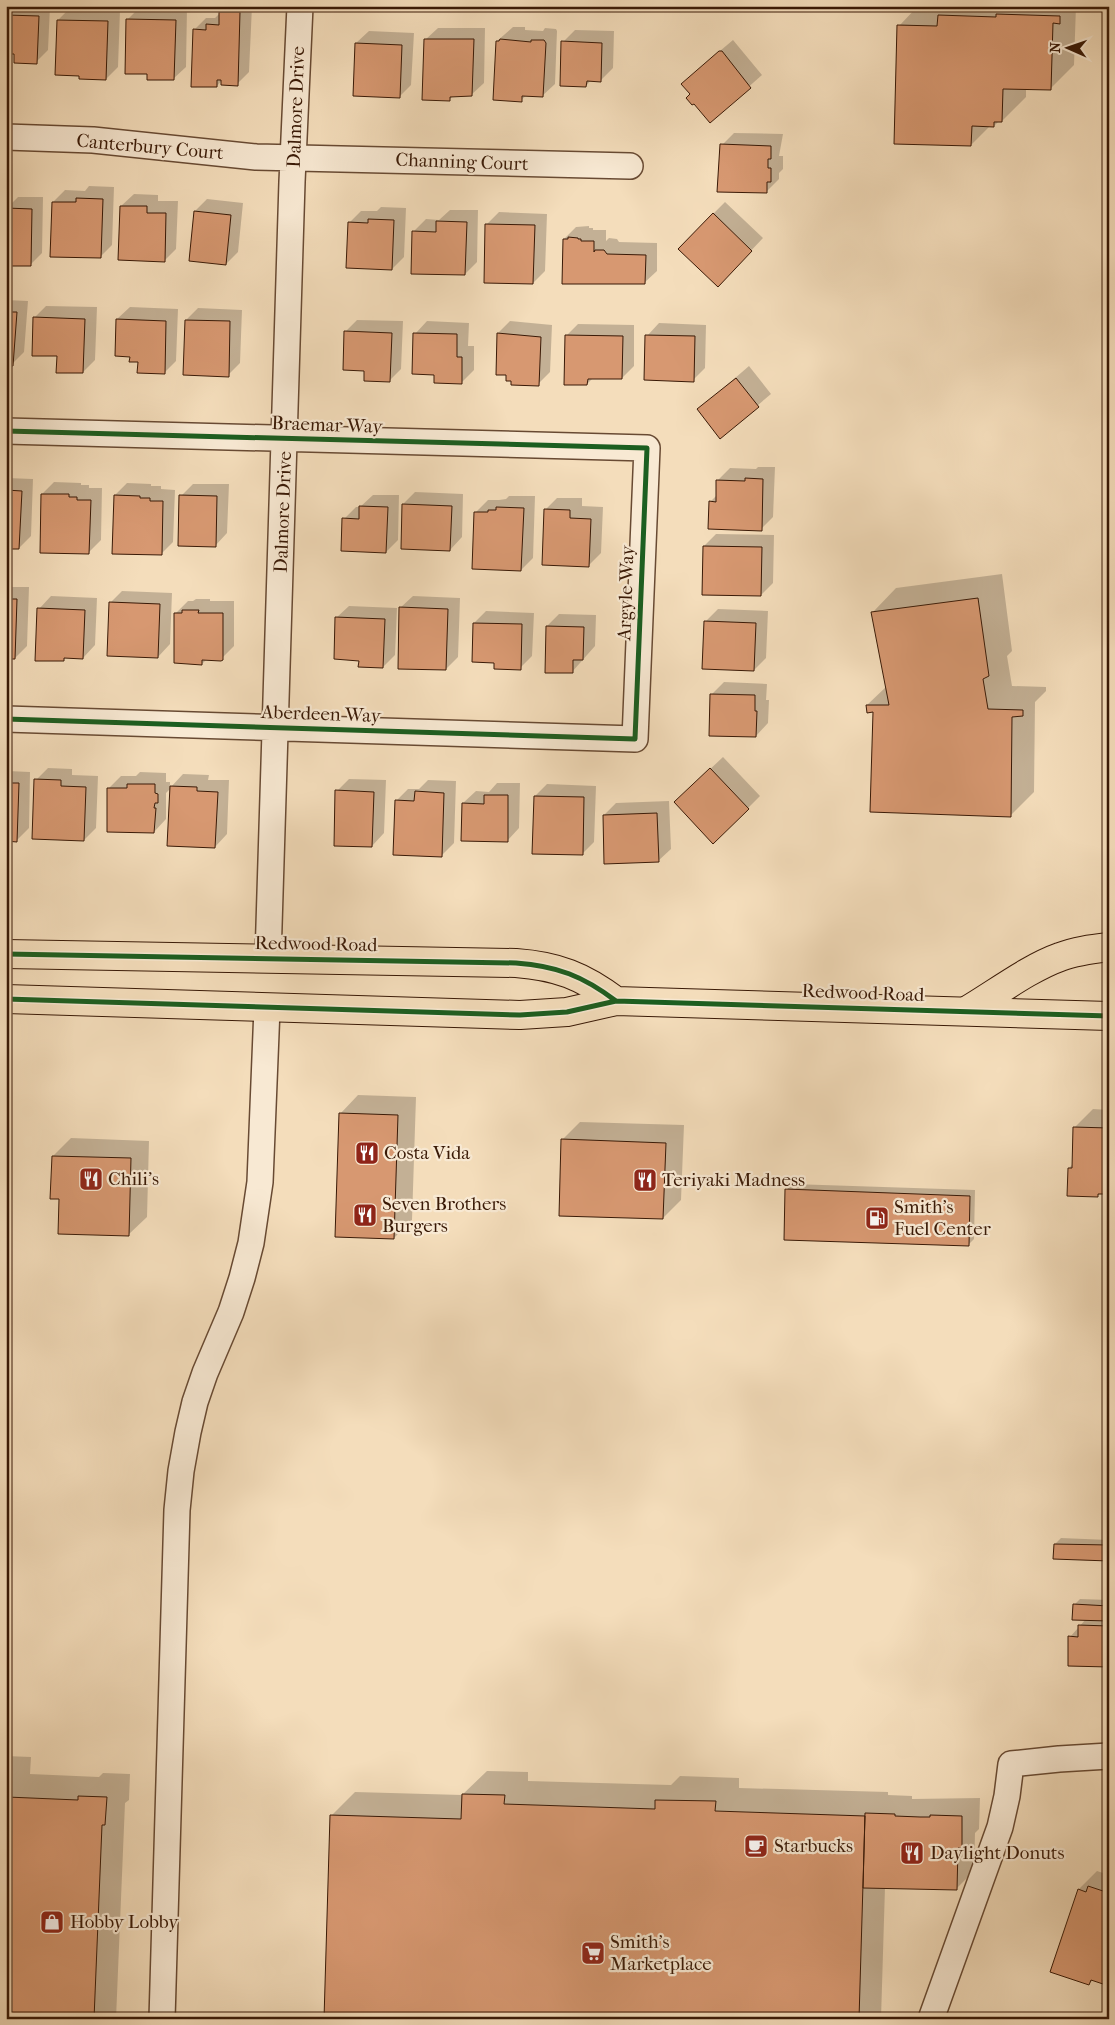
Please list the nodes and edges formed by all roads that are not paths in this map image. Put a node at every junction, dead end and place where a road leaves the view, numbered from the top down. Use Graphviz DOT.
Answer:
graph roads {
  1 [pos="300,6"];
  2 [pos="6,137"];
  3 [pos="293,157"];
  4 [pos="630,166"];
  5 [pos="6,431"];
  6 [pos="285,439"];
  7 [pos="647,448"];
  8 [pos="6,719"];
  9 [pos="276,727"];
  10 [pos="635,739"];
  11 [pos="1109,947"];
  12 [pos="6,954"];
  13 [pos="268,958"];
  14 [pos="6,999"];
  15 [pos="616,1001"];
  16 [pos="267,1008"];
  17 [pos="966,1011"];
  18 [pos="1109,1016"];
  19 [pos="1109,1756"];
  20 [pos="162,2019"];
  21 [pos="931,2019"];
  1 -- 3 [label="street, Dalmore Drive"];
  2 -- 3 [label="street, Canterbury Court"];
  3 -- 4 [label="street, Channing Court"];
  3 -- 6 [label="street, Dalmore Drive"];
  5 -- 6 [label="street, Braemar Way"];
  6 -- 7 [label="street, Braemar Way"];
  6 -- 9 [label="street, Dalmore Drive"];
  7 -- 10 [label="street, Argyle Way"];
  8 -- 9 [label="street, Aberdeen Way"];
  9 -- 10 [label="street, Aberdeen Way"];
  9 -- 13 [label="street, Dalmore Drive"];
  11 -- 17 [label="main road"];
  12 -- 13 [label="main road, Redwood Road"];
  13 -- 15 [label="main road, Redwood Road"];
  14 -- 16 [label="main road, Redwood Road"];
  15 -- 16 [label="main road, Redwood Road"];
  15 -- 17 [label="main road, Redwood Road"];
  16 -- 20 [label="street"];
  17 -- 18 [label="main road, Redwood Road"];
  19 -- 21 [label="street"];
}
